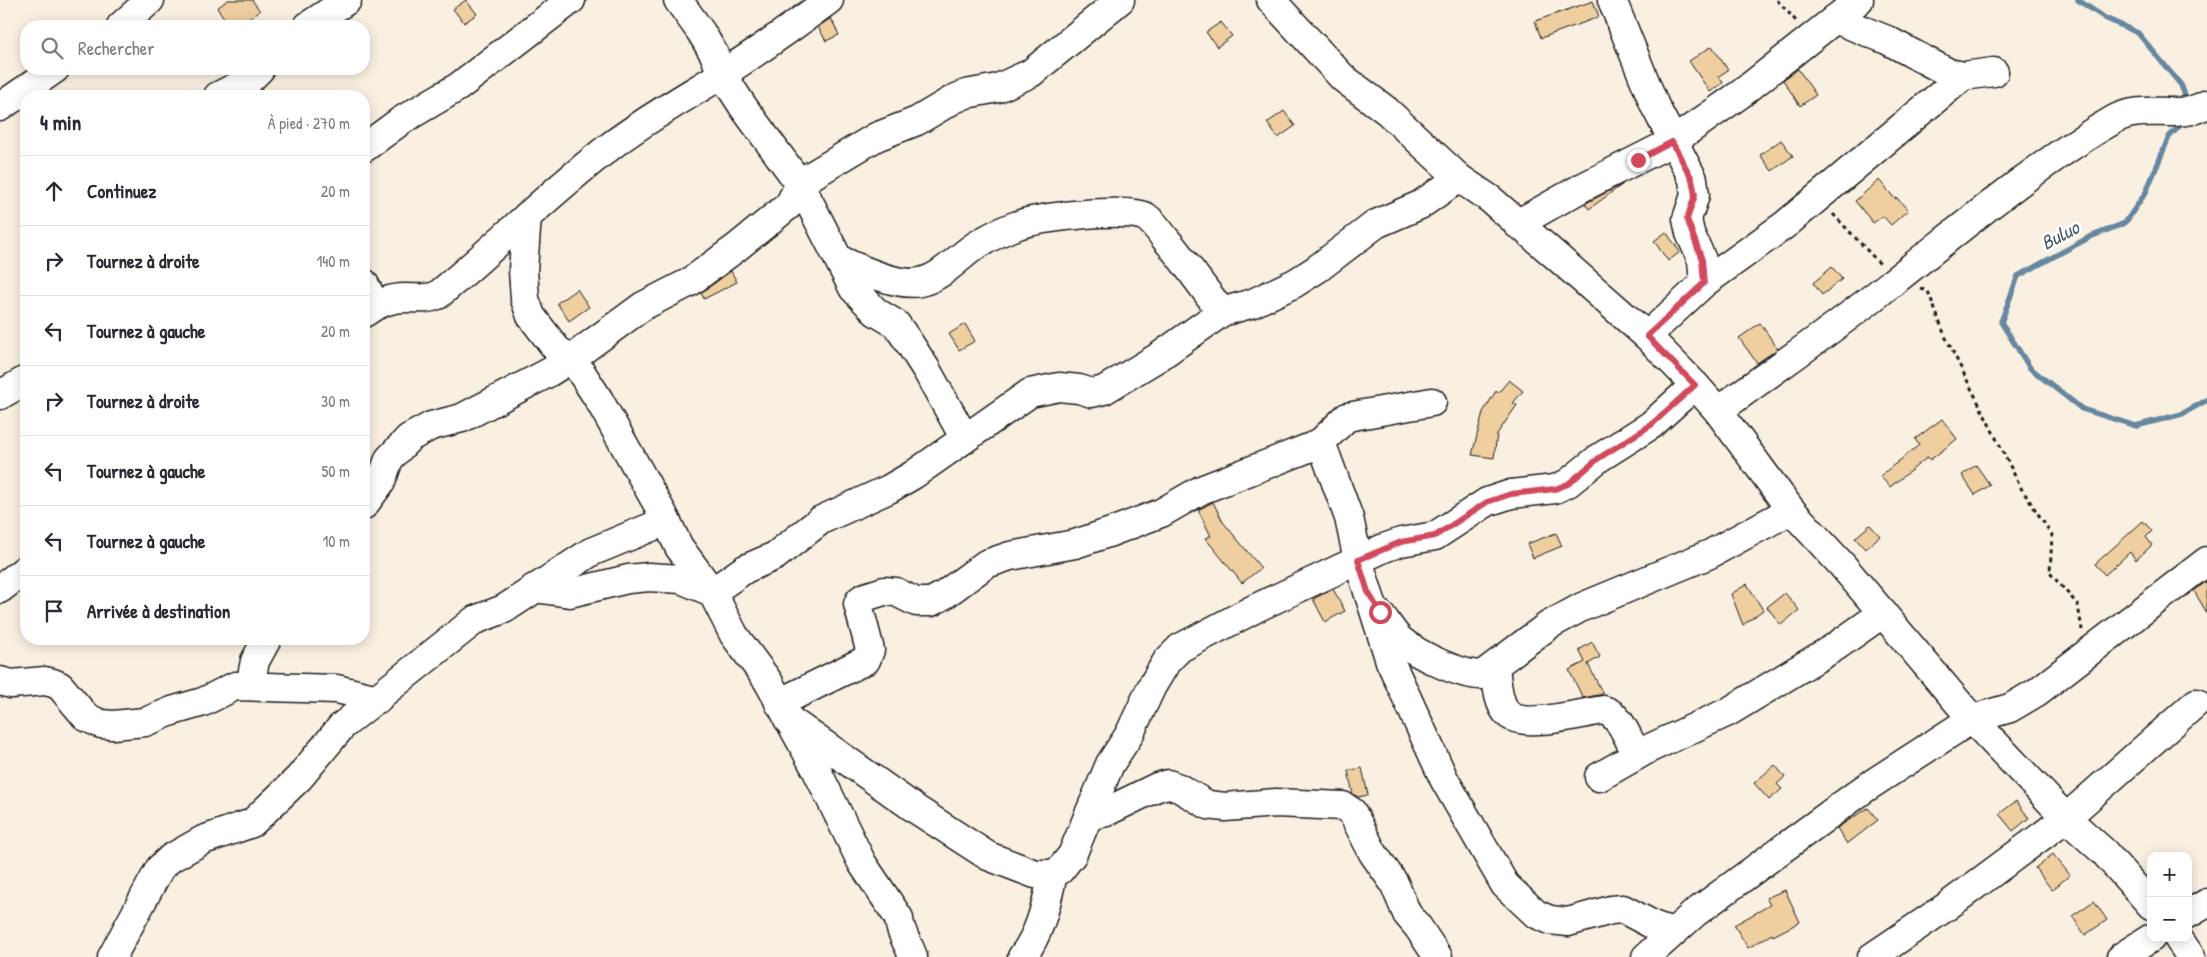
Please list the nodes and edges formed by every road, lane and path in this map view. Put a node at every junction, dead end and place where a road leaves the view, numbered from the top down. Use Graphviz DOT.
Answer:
graph roads {
  1 [pos="150,0"];
  2 [pos="347,0"];
  3 [pos="571,0"];
  4 [pos="678,0"];
  5 [pos="829,0"];
  6 [pos="1120,0"];
  7 [pos="1272,0"];
  8 [pos="1612,0"];
  9 [pos="1777,0"];
  10 [pos="1858,0"];
  11 [pos="128,20"];
  12 [pos="317,20"];
  13 [pos="1835,20"];
  14 [pos="1811,37"];
  15 [pos="1994,72"];
  16 [pos="722,74"];
  17 [pos="46,75"];
  18 [pos="1963,76"];
  19 [pos="252,83"];
  20 [pos="25,90"];
  21 [pos="234,90"];
  22 [pos="20,93"];
  23 [pos="2207,104"];
  24 [pos="0,107"];
  25 [pos="1672,142"];
  26 [pos="370,144"];
  27 [pos="1459,178"];
  28 [pos="800,184"];
  29 [pos="1816,199"];
  30 [pos="527,216"];
  31 [pos="1517,224"];
  32 [pos="840,260"];
  33 [pos="1898,279"];
  34 [pos="1704,283"];
  35 [pos="370,301"];
  36 [pos="1222,312"];
  37 [pos="1647,336"];
  38 [pos="572,358"];
  39 [pos="20,383"];
  40 [pos="1695,385"];
  41 [pos="0,394"];
  42 [pos="1432,402"];
  43 [pos="1718,411"];
  44 [pos="964,437"];
  45 [pos="1321,442"];
  46 [pos="370,497"];
  47 [pos="1791,510"];
  48 [pos="666,521"];
  49 [pos="1358,560"];
  50 [pos="2207,561"];
  51 [pos="20,574"];
  52 [pos="534,588"];
  53 [pos="0,589"];
  54 [pos="712,592"];
  55 [pos="1368,592"];
  56 [pos="1883,613"];
  57 [pos="264,645"];
  58 [pos="2086,655"];
  59 [pos="1495,666"];
  60 [pos="0,681"];
  61 [pos="250,686"];
  62 [pos="378,698"];
  63 [pos="2196,703"];
  64 [pos="783,711"];
  65 [pos="1972,719"];
  66 [pos="1637,755"];
  67 [pos="1599,776"];
  68 [pos="1088,816"];
  69 [pos="2066,818"];
  70 [pos="1053,874"];
  71 [pos="2147,900"];
  72 [pos="2207,903"];
  73 [pos="2192,912"];
  74 [pos="1673,932"];
  75 [pos="2147,941"];
  76 [pos="2181,942"];
  77 [pos="112,957"];
  78 [pos="913,957"];
  79 [pos="1022,957"];
  80 [pos="1438,957"];
  81 [pos="1646,957"];
  82 [pos="1872,957"];
  83 [pos="2121,957"];
  84 [pos="2191,957"];
  1 -- 11 [label="street"];
  2 -- 12 [label="street"];
  3 -- 26 [label="street"];
  4 -- 16 [label="street"];
  5 -- 16 [label="street"];
  6 -- 28 [label="street"];
  7 -- 27 [label="street"];
  8 -- 25 [label="street"];
  9 -- 14 [label="path"];
  10 -- 13 [label="street"];
  13 -- 14 [label="street"];
  13 -- 18 [label="street"];
  14 -- 25 [label="street"];
  15 -- 18 [label="street"];
  16 -- 28 [label="street"];
  16 -- 30 [label="street"];
  17 -- 20 [label="street"];
  18 -- 29 [label="street"];
  19 -- 21 [label="street"];
  22 -- 24 [label="street"];
  23 -- 33 [label="street"];
  25 -- 31 [label="street"];
  25 -- 34 [label="street"];
  27 -- 31 [label="street"];
  27 -- 36 [label="street"];
  28 -- 32 [label="street"];
  28 -- 38 [label="street"];
  29 -- 33 [label="path"];
  29 -- 34 [label="street"];
  30 -- 35 [label="street"];
  30 -- 38 [label="street"];
  31 -- 37 [label="street"];
  32 -- 36 [label="street"];
  32 -- 44 [label="street"];
  33 -- 43 [label="street"];
  33 -- 58 [label="path"];
  34 -- 37 [label="street"];
  36 -- 44 [label="street"];
  37 -- 40 [label="street"];
  38 -- 46 [label="street"];
  38 -- 48 [label="street"];
  39 -- 41 [label="street"];
  40 -- 43 [label="street"];
  40 -- 49 [label="street"];
  42 -- 45 [label="street"];
  43 -- 47 [label="street"];
  44 -- 54 [label="street"];
  45 -- 49 [label="street"];
  45 -- 64 [label="street"];
  47 -- 56 [label="street"];
  47 -- 59 [label="street"];
  48 -- 52 [label="street"];
  48 -- 54 [label="street"];
  49 -- 55 [label="street"];
  49 -- 68 [label="street"];
  50 -- 58 [label="street"];
  51 -- 53 [label="street"];
  52 -- 54 [label="street"];
  52 -- 62 [label="street"];
  54 -- 64 [label="street"];
  55 -- 59 [label="street"];
  55 -- 74 [label="street"];
  56 -- 65 [label="street"];
  56 -- 66 [label="street"];
  57 -- 61 [label="street"];
  58 -- 65 [label="street"];
  59 -- 66 [label="street"];
  60 -- 61 [label="street"];
  61 -- 62 [label="street"];
  62 -- 77 [label="street"];
  63 -- 69 [label="street"];
  64 -- 70 [label="street"];
  64 -- 78 [label="street"];
  65 -- 69 [label="street"];
  65 -- 74 [label="street"];
  66 -- 67 [label="street"];
  68 -- 70 [label="street"];
  68 -- 80 [label="street"];
  69 -- 71 [label="street"];
  69 -- 82 [label="street"];
  70 -- 79 [label="street"];
  72 -- 73 [label="street"];
  74 -- 81 [label="street"];
  75 -- 83 [label="street"];
  76 -- 84 [label="street"];
}
